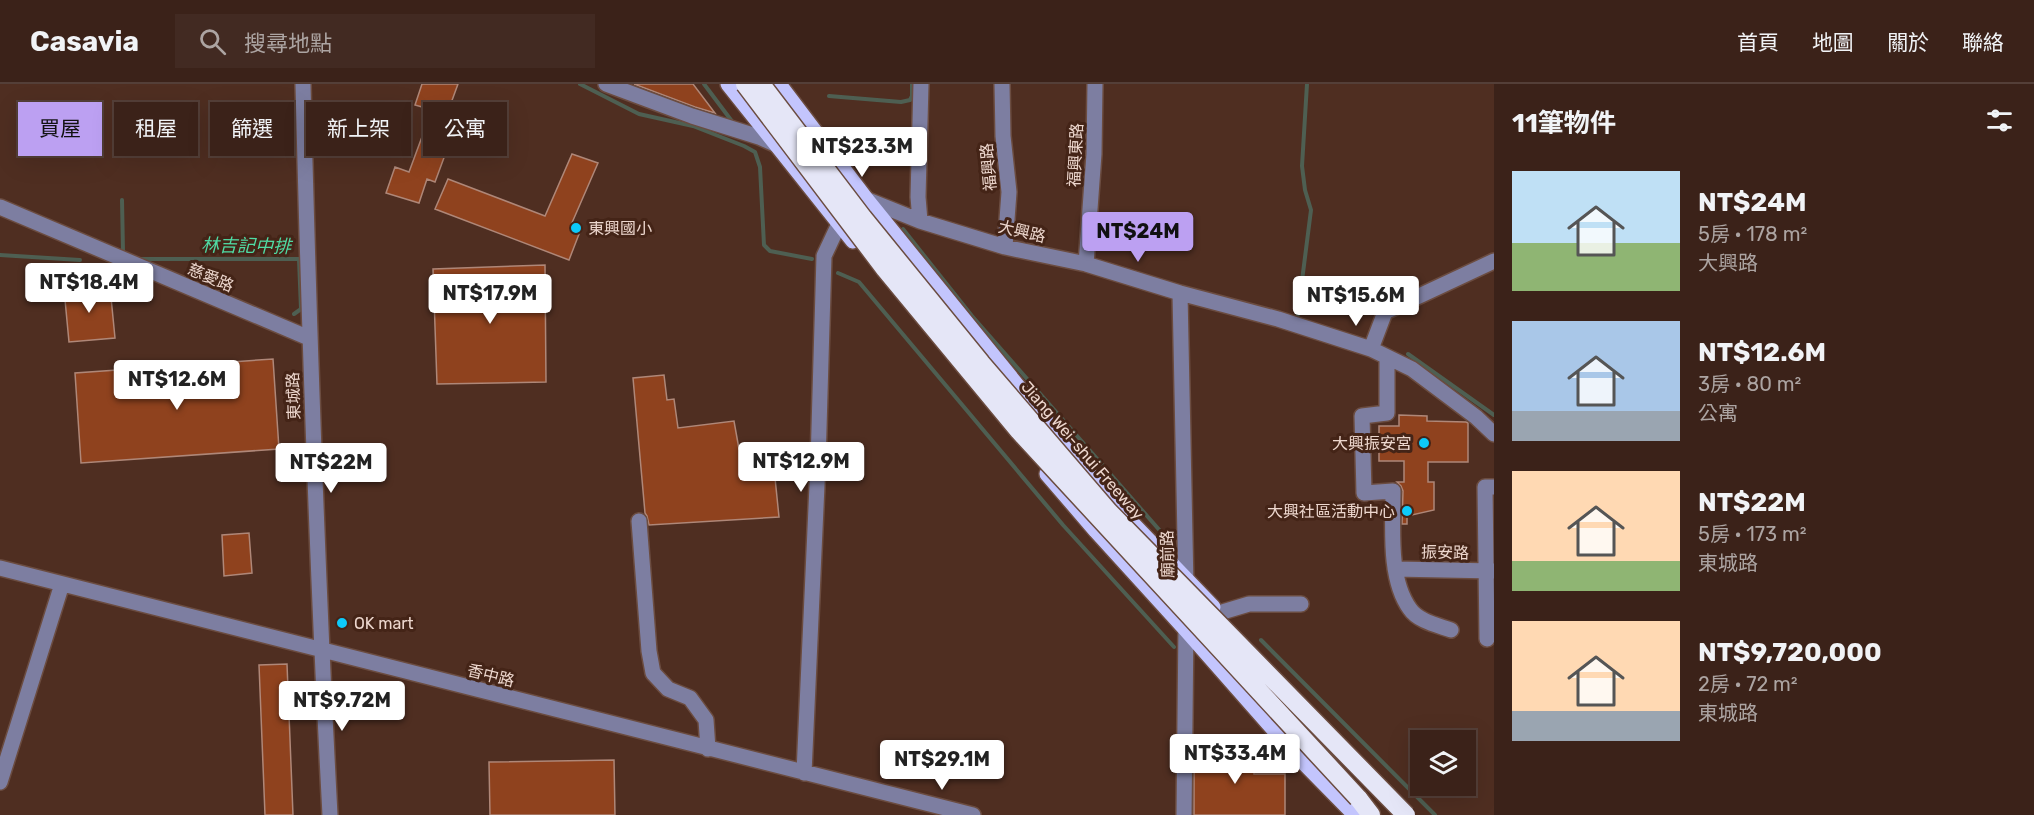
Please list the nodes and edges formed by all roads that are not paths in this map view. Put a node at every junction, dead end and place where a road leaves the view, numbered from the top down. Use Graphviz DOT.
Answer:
graph roads {
  1 [pos="303,84"];
  2 [pos="606,84"];
  3 [pos="728,84"];
  4 [pos="745,84"];
  5 [pos="761,84"];
  6 [pos="779,84"];
  7 [pos="921,84"];
  8 [pos="1002,84"];
  9 [pos="1095,84"];
  10 [pos="775,144"];
  11 [pos="867,200"];
  12 [pos="0,207"];
  13 [pos="920,221"];
  14 [pos="839,224"];
  15 [pos="1005,247"];
  16 [pos="1494,261"];
  17 [pos="1086,264"];
  18 [pos="939,290"];
  19 [pos="1180,293"];
  20 [pos="909,311"];
  21 [pos="309,338"];
  22 [pos="1371,349"];
  23 [pos="1387,357"];
  24 [pos="1494,434"];
  25 [pos="1494,487"];
  26 [pos="639,521"];
  27 [pos="0,568"];
  28 [pos="1395,569"];
  29 [pos="1490,571"];
  30 [pos="1186,577"];
  31 [pos="62,584"];
  32 [pos="1301,604"];
  33 [pos="1219,613"];
  34 [pos="1186,630"];
  35 [pos="1450,630"];
  36 [pos="1487,639"];
  37 [pos="321,650"];
  38 [pos="708,749"];
  39 [pos="804,773"];
  40 [pos="0,782"];
  41 [pos="903,798"];
  42 [pos="1356,807"];
  43 [pos="330,815"];
  44 [pos="920,815"];
  45 [pos="974,815"];
  46 [pos="1184,815"];
  47 [pos="1371,815"];
  48 [pos="1406,815"];
  49 [pos="1416,815"];
  1 -- 21 [label="street, 東城路"];
  2 -- 10 [label="street, 大興路"];
  3 -- 10 [label="main road"];
  4 -- 42 [label="highway, Jiang Wei-shui Freeway, bridge"];
  5 -- 48 [label="highway, Jiang Wei-shui Freeway, bridge"];
  6 -- 11 [label="main road"];
  7 -- 13 [label="street"];
  8 -- 15 [label="street, 福興路"];
  9 -- 17 [label="street, 福興東路"];
  10 -- 11 [label="street, 大興路"];
  10 -- 14 [label="main road"];
  11 -- 13 [label="street, 大興路"];
  11 -- 18 [label="main road"];
  12 -- 21 [label="street, 慈愛路"];
  13 -- 15 [label="street, 大興路"];
  14 -- 20 [label="main road"];
  14 -- 39 [label="street"];
  15 -- 17 [label="street, 大興路"];
  16 -- 22 [label="street"];
  17 -- 19 [label="street, 大興路"];
  18 -- 20 [label="main road"];
  18 -- 30 [label="main road"];
  19 -- 22 [label="street, 大興路"];
  19 -- 30 [label="street, 廟前路"];
  20 -- 34 [label="main road"];
  21 -- 37 [label="street, 東城路"];
  22 -- 23 [label="street, 大興路"];
  23 -- 24 [label="street, 大興路"];
  23 -- 28 [label="street"];
  25 -- 29 [label="street"];
  26 -- 38 [label="street"];
  27 -- 31 [label="street, 香中路"];
  28 -- 29 [label="street, 振安路"];
  28 -- 35 [label="street"];
  29 -- 36 [label="street"];
  30 -- 33 [label="main road"];
  30 -- 34 [label="street, 廟前路"];
  31 -- 37 [label="street, 香中路"];
  31 -- 40 [label="street"];
  32 -- 33 [label="street"];
  33 -- 49 [label="main road"];
  34 -- 42 [label="main road"];
  34 -- 46 [label="street, 廟前路"];
  37 -- 38 [label="street, 香中路"];
  37 -- 43 [label="street, 東城路"];
  38 -- 39 [label="street, 香中路"];
  39 -- 41 [label="street, 香中路"];
  41 -- 44 [label="street"];
  41 -- 45 [label="street, 香中路"];
  42 -- 47 [label="highway, Jiang Wei-shui Freeway"];
}
